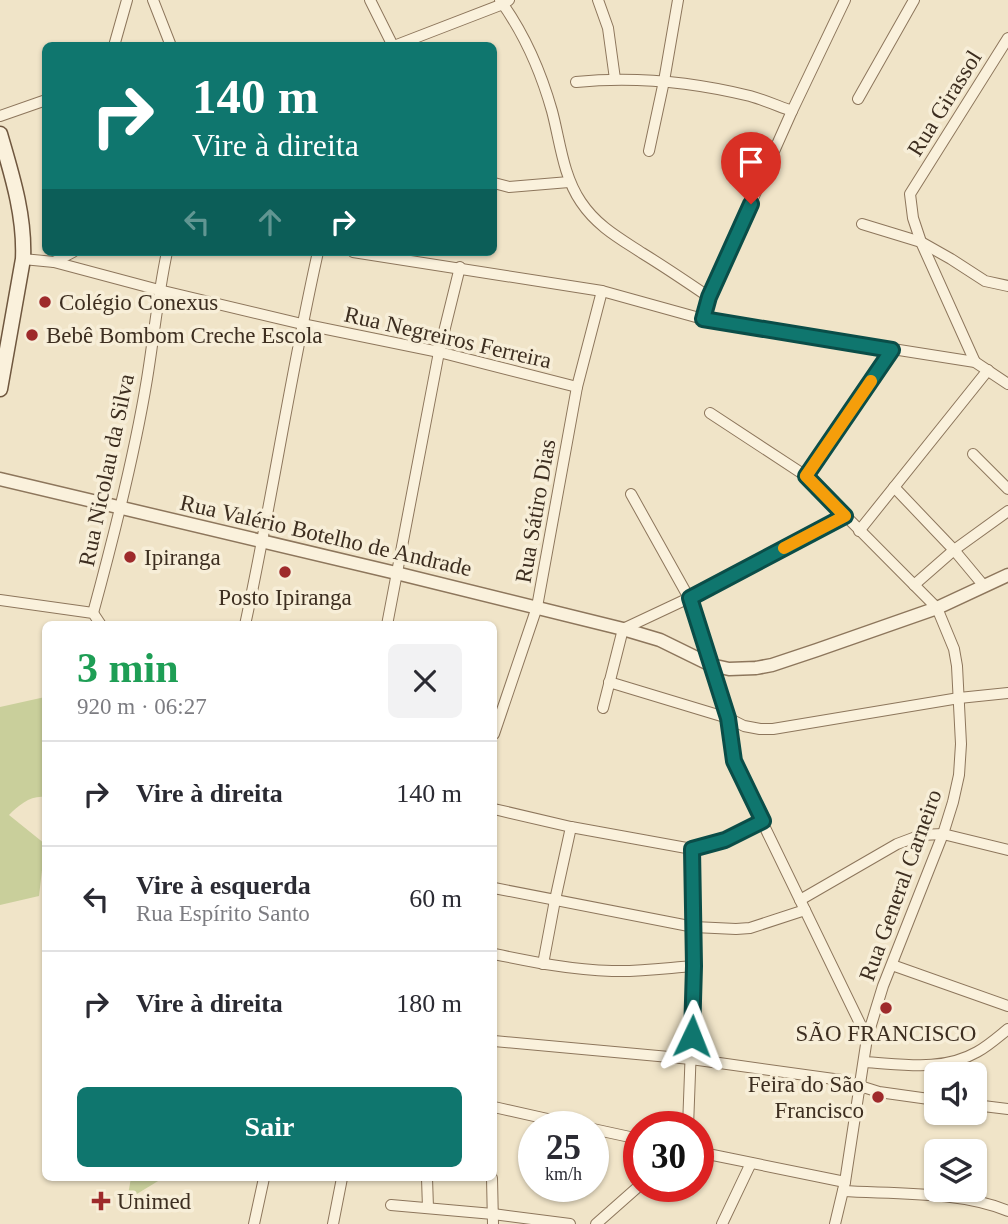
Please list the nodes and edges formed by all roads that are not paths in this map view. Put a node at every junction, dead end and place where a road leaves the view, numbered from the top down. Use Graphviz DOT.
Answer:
graph roads {
  1 [pos="127,0"];
  2 [pos="153,0"];
  3 [pos="370,0"];
  4 [pos="598,0"];
  5 [pos="678,0"];
  6 [pos="845,0"];
  7 [pos="914,0"];
  8 [pos="504,1"];
  9 [pos="1008,38"];
  10 [pos="115,42"];
  11 [pos="169,42"];
  12 [pos="391,42"];
  13 [pos="403,42"];
  14 [pos="615,79"];
  15 [pos="664,81"];
  16 [pos="576,82"];
  17 [pos="858,99"];
  18 [pos="42,101"];
  19 [pos="792,111"];
  20 [pos="0,116"];
  21 [pos="0,134"];
  22 [pos="649,151"];
  23 [pos="569,182"];
  24 [pos="497,184"];
  25 [pos="862,225"];
  26 [pos="920,242"];
  27 [pos="65,256"];
  28 [pos="166,256"];
  29 [pos="317,256"];
  30 [pos="382,256"];
  31 [pos="23,259"];
  32 [pos="54,262"];
  33 [pos="460,267"];
  34 [pos="1008,286"];
  35 [pos="159,290"];
  36 [pos="602,290"];
  37 [pos="709,297"];
  38 [pos="703,319"];
  39 [pos="302,324"];
  40 [pos="892,350"];
  41 [pos="439,352"];
  42 [pos="975,362"];
  43 [pos="988,370"];
  44 [pos="1008,384"];
  45 [pos="577,387"];
  46 [pos="0,389"];
  47 [pos="710,413"];
  48 [pos="973,454"];
  49 [pos="806,476"];
  50 [pos="0,479"];
  51 [pos="894,487"];
  52 [pos="1008,489"];
  53 [pos="631,494"];
  54 [pos="121,508"];
  55 [pos="1008,511"];
  56 [pos="845,516"];
  57 [pos="859,531"];
  58 [pos="263,542"];
  59 [pos="954,550"];
  60 [pos="396,573"];
  61 [pos="1008,575"];
  62 [pos="914,585"];
  63 [pos="984,586"];
  64 [pos="690,598"];
  65 [pos="0,600"];
  66 [pos="537,607"];
  67 [pos="937,608"];
  68 [pos="93,613"];
  69 [pos="98,621"];
  70 [pos="246,621"];
  71 [pos="388,621"];
  72 [pos="623,629"];
  73 [pos="711,666"];
  74 [pos="609,682"];
  75 [pos="1008,693"];
  76 [pos="959,698"];
  77 [pos="603,708"];
  78 [pos="728,718"];
  79 [pos="497,725"];
  80 [pos="497,810"];
  81 [pos="763,821"];
  82 [pos="571,827"];
  83 [pos="943,834"];
  84 [pos="692,849"];
  85 [pos="1008,850"];
  86 [pos="497,889"];
  87 [pos="555,900"];
  88 [pos="800,900"];
  89 [pos="805,910"];
  90 [pos="694,928"];
  91 [pos="497,955"];
  92 [pos="543,964"];
  93 [pos="892,965"];
  94 [pos="694,966"];
  95 [pos="1008,1006"];
  96 [pos="1008,1029"];
  97 [pos="867,1038"];
  98 [pos="497,1041"];
  99 [pos="691,1059"];
  100 [pos="864,1062"];
  101 [pos="860,1086"];
  102 [pos="924,1098"];
  103 [pos="987,1106"];
  104 [pos="497,1108"];
  105 [pos="1008,1109"];
  106 [pos="689,1111"];
  107 [pos="518,1112"];
  108 [pos="714,1155"];
  109 [pos="751,1163"];
  110 [pos="263,1181"];
  111 [pos="341,1181"];
  112 [pos="428,1181"];
  113 [pos="492,1181"];
  114 [pos="844,1186"];
  115 [pos="623,1200"];
  116 [pos="391,1205"];
  117 [pos="428,1208"];
  118 [pos="1008,1211"];
  119 [pos="493,1219"];
  120 [pos="254,1224"];
  121 [pos="332,1224"];
  122 [pos="570,1224"];
  123 [pos="596,1224"];
  124 [pos="722,1224"];
  125 [pos="835,1224"];
  1 -- 10 [label="street"];
  2 -- 11 [label="street"];
  3 -- 12 [label="street"];
  4 -- 14 [label="street"];
  5 -- 15 [label="street"];
  6 -- 19 [label="street"];
  7 -- 17 [label="street"];
  8 -- 13 [label="street"];
  8 -- 23 [label="street"];
  9 -- 26 [label="street, Rua Girassol"];
  14 -- 15 [label="street"];
  14 -- 16 [label="street"];
  15 -- 19 [label="street"];
  15 -- 22 [label="street"];
  18 -- 20 [label="street"];
  19 -- 37 [label="street"];
  21 -- 31 [label="main road"];
  23 -- 24 [label="street"];
  23 -- 37 [label="street"];
  25 -- 26 [label="street"];
  26 -- 34 [label="street"];
  26 -- 42 [label="street"];
  27 -- 32 [label="street"];
  28 -- 35 [label="street, Rua Nicolau da Silva"];
  29 -- 39 [label="street"];
  30 -- 33 [label="street"];
  31 -- 32 [label="street, Rua Negreiros Ferreira"];
  31 -- 46 [label="main road"];
  32 -- 35 [label="street, Rua Negreiros Ferreira"];
  33 -- 36 [label="street"];
  33 -- 41 [label="street"];
  35 -- 39 [label="street, Rua Negreiros Ferreira"];
  35 -- 54 [label="street, Rua Nicolau da Silva"];
  36 -- 38 [label="street"];
  36 -- 45 [label="street, Rua Sátiro Dias"];
  37 -- 38 [label="street"];
  38 -- 40 [label="street"];
  39 -- 41 [label="street, Rua Negreiros Ferreira"];
  39 -- 58 [label="street"];
  40 -- 42 [label="street"];
  40 -- 49 [label="street"];
  41 -- 45 [label="street, Rua Negreiros Ferreira"];
  41 -- 60 [label="street"];
  42 -- 43 [label="street"];
  43 -- 44 [label="street"];
  43 -- 51 [label="street"];
  45 -- 66 [label="street, Rua Sátiro Dias"];
  47 -- 49 [label="street, Rua General Carneiro"];
  48 -- 52 [label="street"];
  49 -- 56 [label="street, Rua General Carneiro"];
  50 -- 54 [label="street, Rua Valério Botelho de Andrade"];
  51 -- 57 [label="street"];
  51 -- 59 [label="street"];
  53 -- 64 [label="street"];
  54 -- 58 [label="street, Rua Valério Botelho de Andrade"];
  54 -- 68 [label="street, Rua Nicolau da Silva"];
  55 -- 59 [label="street"];
  56 -- 57 [label="street, Rua General Carneiro"];
  56 -- 64 [label="street"];
  57 -- 62 [label="street, Rua General Carneiro"];
  58 -- 60 [label="street, Rua Valério Botelho de Andrade"];
  58 -- 70 [label="street"];
  59 -- 62 [label="street"];
  59 -- 63 [label="street"];
  60 -- 66 [label="street, Rua Valério Botelho de Andrade"];
  60 -- 71 [label="street"];
  61 -- 63 [label="street"];
  62 -- 67 [label="street, Rua General Carneiro"];
  63 -- 67 [label="street"];
  64 -- 72 [label="street"];
  64 -- 73 [label="street"];
  65 -- 68 [label="street"];
  66 -- 72 [label="street, Rua Valério Botelho de Andrade"];
  66 -- 79 [label="street, Rua Sátiro Dias"];
  67 -- 73 [label="street"];
  67 -- 76 [label="street, Rua General Carneiro"];
  68 -- 69 [label="street"];
  72 -- 73 [label="street, Rua Valério Botelho de Andrade"];
  72 -- 74 [label="street"];
  73 -- 78 [label="street"];
  74 -- 77 [label="street"];
  74 -- 78 [label="street"];
  75 -- 76 [label="street"];
  76 -- 78 [label="street"];
  76 -- 83 [label="street, Rua General Carneiro"];
  78 -- 81 [label="street"];
  80 -- 82 [label="street"];
  81 -- 84 [label="street"];
  81 -- 88 [label="street"];
  82 -- 84 [label="street"];
  82 -- 87 [label="street"];
  83 -- 85 [label="street"];
  83 -- 88 [label="street"];
  83 -- 93 [label="street, Rua General Carneiro"];
  84 -- 90 [label="street"];
  86 -- 87 [label="street"];
  87 -- 90 [label="street"];
  87 -- 92 [label="street"];
  88 -- 89 [label="street"];
  89 -- 90 [label="street"];
  89 -- 97 [label="street"];
  90 -- 94 [label="street"];
  91 -- 92 [label="street"];
  92 -- 94 [label="street"];
  93 -- 95 [label="street"];
  93 -- 97 [label="street, Rua General Carneiro"];
  94 -- 99 [label="street"];
  96 -- 100 [label="street"];
  97 -- 100 [label="street, Rua General Carneiro"];
  98 -- 99 [label="street"];
  99 -- 101 [label="street"];
  99 -- 106 [label="street"];
  100 -- 101 [label="street, Rua General Carneiro"];
  101 -- 102 [label="street"];
  101 -- 114 [label="street, Rua General Carneiro"];
  103 -- 105 [label="street"];
  104 -- 107 [label="street"];
  108 -- 109 [label="street"];
  109 -- 114 [label="street"];
  109 -- 124 [label="street"];
  110 -- 120 [label="street"];
  111 -- 121 [label="street"];
  112 -- 117 [label="street"];
  113 -- 119 [label="street"];
  114 -- 118 [label="street"];
  114 -- 125 [label="street, Rua General Carneiro"];
  115 -- 123 [label="street"];
  116 -- 117 [label="street"];
  117 -- 119 [label="street"];
  119 -- 122 [label="street"];
}
